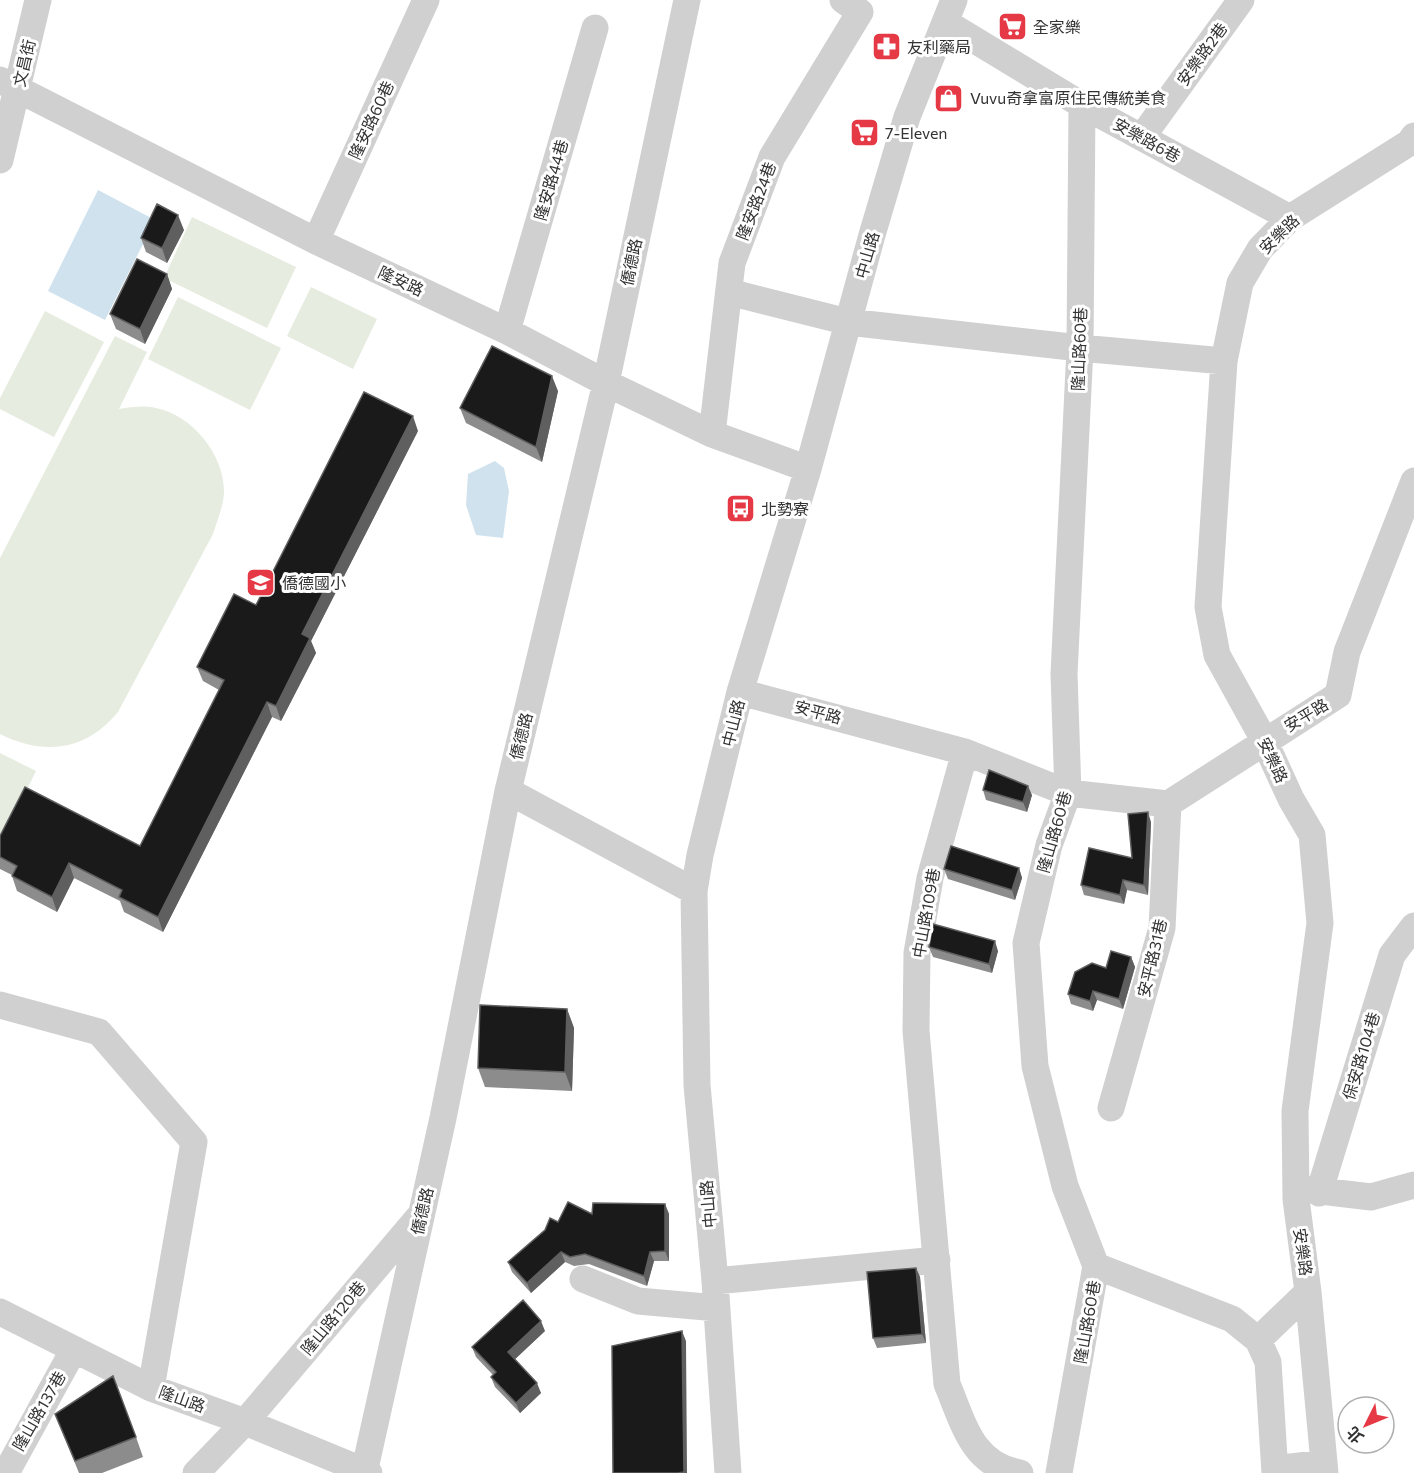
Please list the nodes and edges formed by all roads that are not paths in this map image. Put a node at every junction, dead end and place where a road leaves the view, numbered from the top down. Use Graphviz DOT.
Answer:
graph roads {
  1 [pos="38,0"];
  2 [pos="426,0"];
  3 [pos="687,0"];
  4 [pos="843,0"];
  5 [pos="1241,0"];
  6 [pos="949,11"];
  7 [pos="596,28"];
  8 [pos="9,85"];
  9 [pos="1082,105"];
  10 [pos="1142,137"];
  11 [pos="1412,141"];
  12 [pos="0,160"];
  13 [pos="1290,218"];
  14 [pos="316,240"];
  15 [pos="729,292"];
  16 [pos="848,322"];
  17 [pos="507,331"];
  18 [pos="1080,348"];
  19 [pos="1224,361"];
  20 [pos="606,383"];
  21 [pos="712,434"];
  22 [pos="808,469"];
  23 [pos="1414,481"];
  24 [pos="740,692"];
  25 [pos="1264,740"];
  26 [pos="965,752"];
  27 [pos="508,791"];
  28 [pos="1068,793"];
  29 [pos="1168,804"];
  30 [pos="694,891"];
  31 [pos="1414,926"];
  32 [pos="0,1005"];
  33 [pos="1111,1108"];
  34 [pos="1414,1185"];
  35 [pos="1308,1190"];
  36 [pos="421,1215"];
  37 [pos="938,1260"];
  38 [pos="1096,1266"];
  39 [pos="583,1280"];
  40 [pos="715,1281"];
  41 [pos="1308,1292"];
  42 [pos="717,1308"];
  43 [pos="0,1312"];
  44 [pos="1258,1340"];
  45 [pos="74,1350"];
  46 [pos="151,1388"];
  47 [pos="245,1422"];
  48 [pos="1325,1468"];
  49 [pos="1275,1471"];
  50 [pos="366,1472"];
  51 [pos="6,1473"];
  52 [pos="196,1473"];
  53 [pos="728,1473"];
  54 [pos="1020,1473"];
  55 [pos="1059,1473"];
  1 -- 8 [label="street, 文昌街"];
  2 -- 14 [label="street, 隆安路60巷"];
  3 -- 20 [label="street, 僑德路"];
  4 -- 15 [label="street, 隆安路24巷"];
  5 -- 10 [label="street, 安樂路2巷"];
  6 -- 9 [label="street, 安樂路6巷"];
  6 -- 16 [label="street, 中山路"];
  7 -- 17 [label="street, 隆安路44巷"];
  8 -- 12 [label="street, 文昌街"];
  8 -- 14 [label="street, 隆安路"];
  9 -- 10 [label="street, 安樂路6巷"];
  9 -- 18 [label="street, 隆山路60巷"];
  10 -- 13 [label="street, 安樂路6巷"];
  11 -- 13 [label="street, 安樂路"];
  13 -- 19 [label="street, 安樂路"];
  14 -- 17 [label="street, 隆安路"];
  15 -- 16 [label="street"];
  15 -- 21 [label="street, 隆安路24巷"];
  16 -- 18 [label="street"];
  16 -- 22 [label="street, 中山路"];
  17 -- 20 [label="street, 隆安路"];
  18 -- 19 [label="street"];
  18 -- 28 [label="street, 隆山路60巷"];
  19 -- 25 [label="street, 安樂路"];
  20 -- 21 [label="street, 隆安路"];
  20 -- 27 [label="street, 僑德路"];
  21 -- 22 [label="street, 隆安路"];
  22 -- 24 [label="street, 中山路"];
  23 -- 25 [label="street, 安平路"];
  24 -- 26 [label="street, 安平路"];
  24 -- 30 [label="street, 中山路"];
  25 -- 29 [label="street, 安平路"];
  25 -- 35 [label="street, 安樂路"];
  26 -- 28 [label="street"];
  26 -- 37 [label="street, 中山路109巷"];
  27 -- 30 [label="street"];
  27 -- 36 [label="street, 僑德路"];
  28 -- 29 [label="street"];
  28 -- 38 [label="street, 隆山路60巷"];
  29 -- 33 [label="street, 安平路31巷"];
  30 -- 40 [label="street, 中山路"];
  31 -- 35 [label="street, 保安路104巷"];
  32 -- 46 [label="street"];
  34 -- 35 [label="street"];
  35 -- 41 [label="street, 安樂路"];
  36 -- 47 [label="street, 隆山路120巷"];
  36 -- 50 [label="street, 僑德路"];
  37 -- 40 [label="street"];
  37 -- 54 [label="street, 中山路109巷"];
  38 -- 44 [label="street"];
  38 -- 55 [label="street, 隆山路60巷"];
  39 -- 42 [label="street"];
  40 -- 42 [label="street, 中山路"];
  41 -- 44 [label="street"];
  41 -- 48 [label="street, 安樂路"];
  42 -- 53 [label="street, 中山路"];
  43 -- 45 [label="street, 隆山路"];
  44 -- 49 [label="street"];
  45 -- 46 [label="street, 隆山路"];
  45 -- 51 [label="street, 隆山路137巷"];
  46 -- 47 [label="street, 隆山路"];
  47 -- 50 [label="street, 隆山路"];
  47 -- 52 [label="street"];
  48 -- 49 [label="street"];
}
